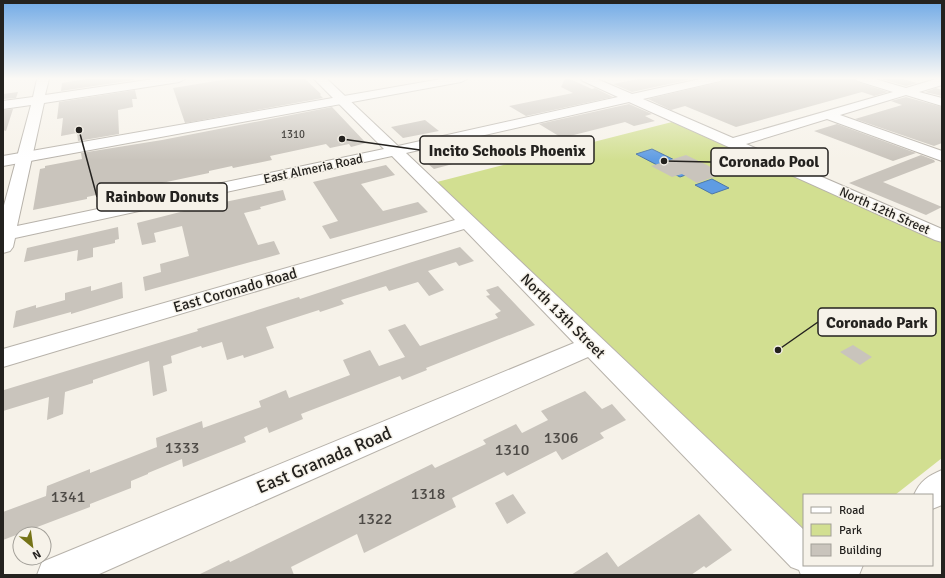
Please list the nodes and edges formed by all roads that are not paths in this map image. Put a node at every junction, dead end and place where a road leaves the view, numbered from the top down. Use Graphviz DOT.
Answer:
graph roads {
  1 [pos="37,106"];
  2 [pos="315,106"];
  3 [pos="348,106"];
  4 [pos="595,106"];
  5 [pos="648,106"];
  6 [pos="858,106"];
  7 [pos="827,115"];
  8 [pos="733,143"];
  9 [pos="395,151"];
  10 [pos="942,156"];
  11 [pos="24,158"];
  12 [pos="3,161"];
  13 [pos="468,222"];
  14 [pos="942,236"];
  15 [pos="4,240"];
  16 [pos="593,345"];
  17 [pos="3,358"];
  18 [pos="942,485"];
  19 [pos="931,494"];
  20 [pos="803,553"];
  21 [pos="816,566"];
  22 [pos="844,566"];
  23 [pos="55,575"];
  24 [pos="825,575"];
  25 [pos="834,575"];
  1 -- 11 [label="street"];
  2 -- 11 [label="street"];
  3 -- 9 [label="street, North 13th Street"];
  4 -- 9 [label="street, East Almeria Road"];
  5 -- 8 [label="street, North 12th Street"];
  6 -- 7 [label="street"];
  7 -- 8 [label="street"];
  7 -- 10 [label="street"];
  8 -- 14 [label="street, North 12th Street"];
  9 -- 13 [label="street, North 13th Street"];
  9 -- 15 [label="street, East Almeria Road"];
  11 -- 12 [label="street"];
  11 -- 15 [label="street"];
  13 -- 16 [label="street, North 13th Street"];
  13 -- 17 [label="street, East Coronado Road"];
  16 -- 20 [label="street, North 13th Street"];
  16 -- 23 [label="street, East Granada Road"];
  18 -- 19 [label="street"];
  21 -- 24 [label="street"];
  22 -- 25 [label="street"];
}
